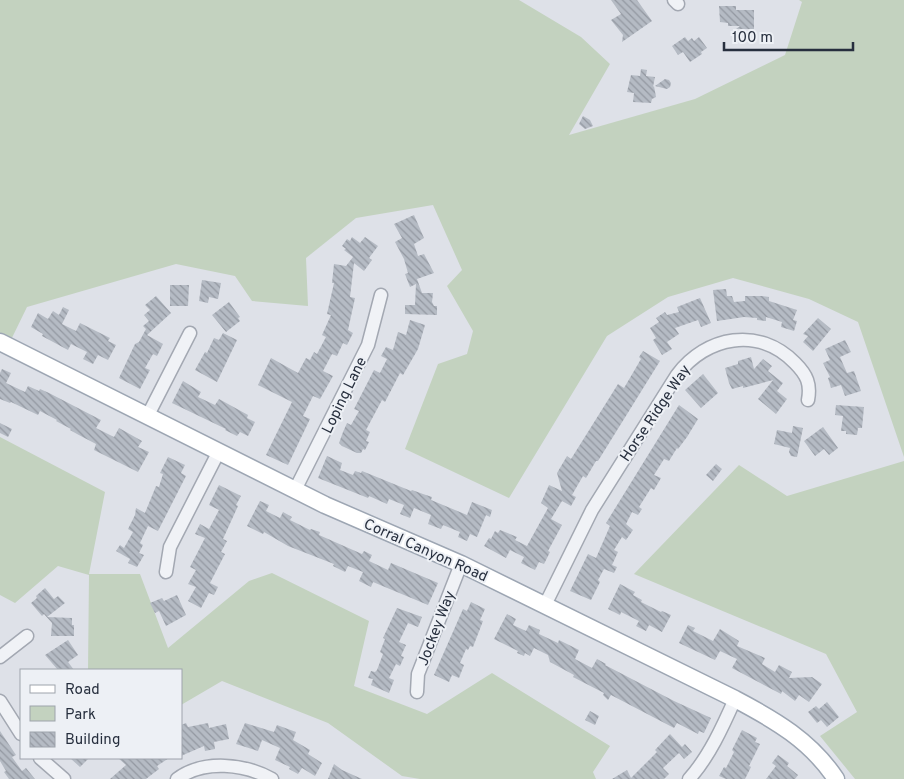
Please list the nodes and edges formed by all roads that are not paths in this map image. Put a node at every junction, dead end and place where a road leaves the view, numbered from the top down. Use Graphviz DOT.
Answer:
graph roads {
  1 [pos="381,295"];
  2 [pos="190,333"];
  3 [pos="0,342"];
  4 [pos="808,400"];
  5 [pos="147,417"];
  6 [pos="218,452"];
  7 [pos="295,490"];
  8 [pos="461,564"];
  9 [pos="166,572"];
  10 [pos="545,605"];
  11 [pos="27,636"];
  12 [pos="0,657"];
  13 [pos="417,692"];
  14 [pos="735,699"];
  15 [pos="0,701"];
  16 [pos="20,732"];
  17 [pos="41,759"];
  18 [pos="64,779"];
  19 [pos="177,779"];
  20 [pos="272,779"];
  21 [pos="689,779"];
  22 [pos="836,779"];
  1 -- 7 [label="street, Loping Lane"];
  2 -- 5 [label="street"];
  3 -- 5 [label="main road, Corral Canyon Road"];
  4 -- 10 [label="street, Horse Ridge Way"];
  5 -- 6 [label="main road, Corral Canyon Road"];
  6 -- 7 [label="main road, Corral Canyon Road"];
  6 -- 9 [label="street"];
  7 -- 8 [label="main road, Corral Canyon Road"];
  8 -- 10 [label="main road, Corral Canyon Road"];
  8 -- 13 [label="street, Jockey Way"];
  10 -- 14 [label="main road, Corral Canyon Road"];
  11 -- 12 [label="street"];
  14 -- 21 [label="street"];
  14 -- 22 [label="main road, Corral Canyon Road"];
  15 -- 16 [label="street"];
  17 -- 18 [label="street"];
  19 -- 20 [label="street"];
}
